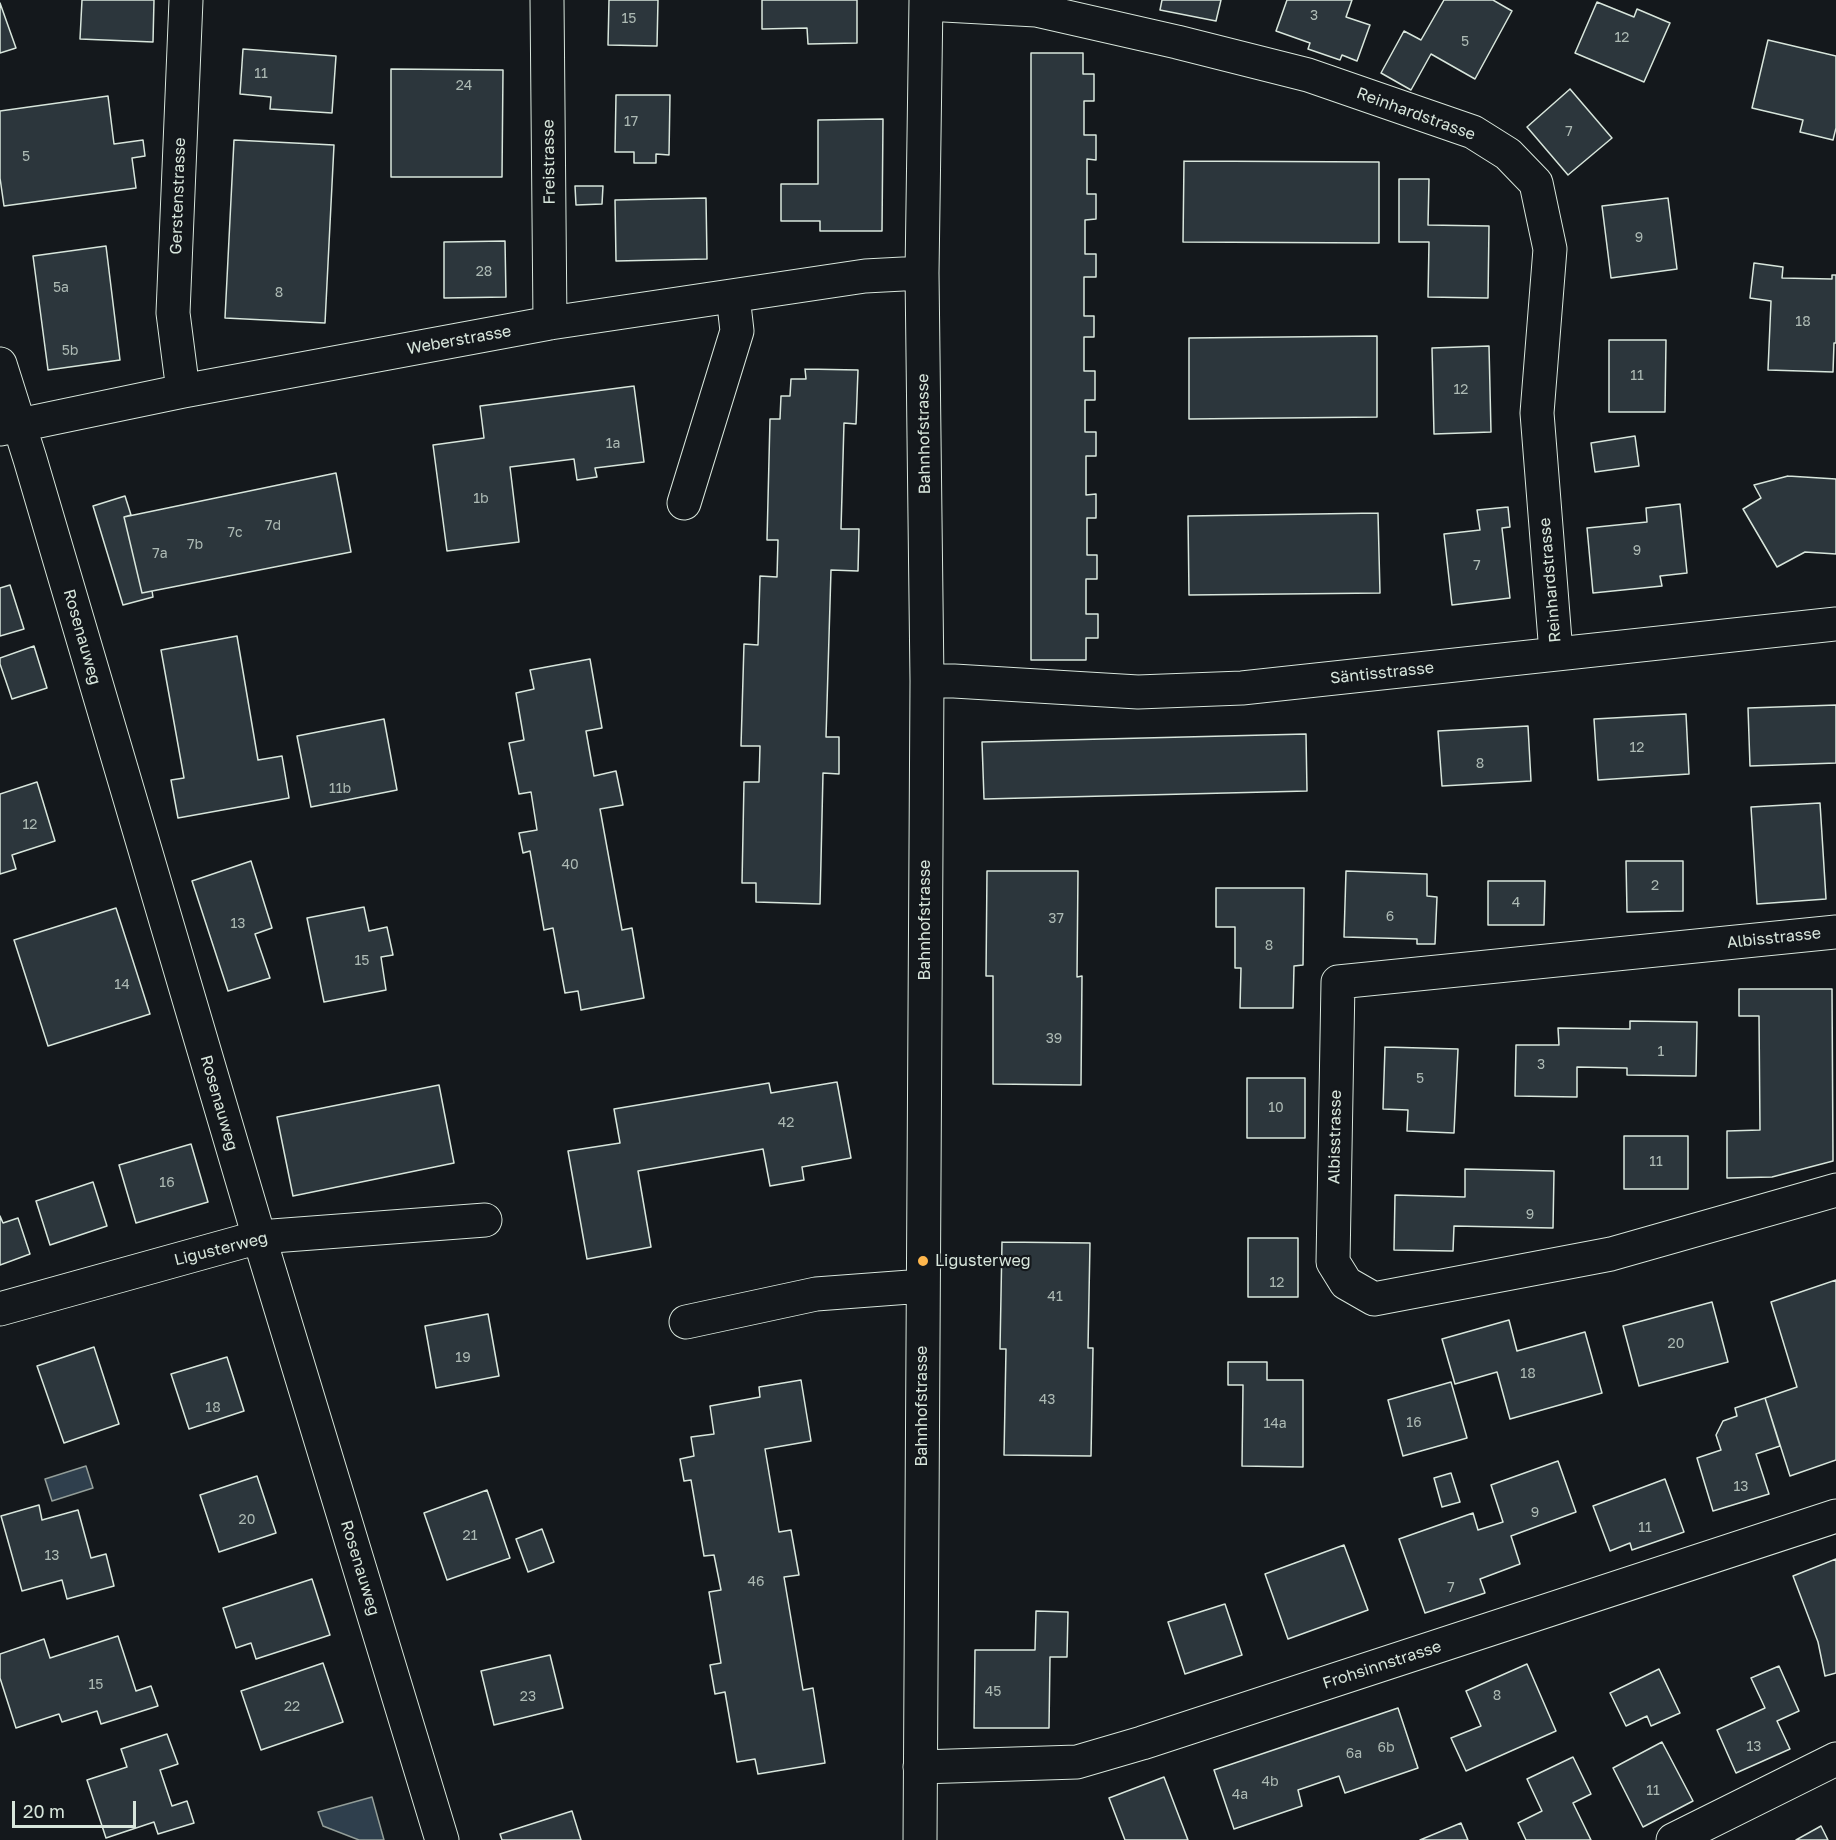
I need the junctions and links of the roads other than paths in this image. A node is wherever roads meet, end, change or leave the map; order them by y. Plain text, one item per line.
1 (186, 0) edge
2 (547, 0) edge
3 (926, 2) edge
4 (922, 273) junction
5 (734, 296) junction
6 (550, 323) junction
7 (0, 364) edge
8 (183, 391) junction
9 (10, 428) edge
10 (684, 503) dead end
11 (1836, 624) edge
12 (1556, 653) junction
13 (927, 681) junction
14 (1836, 932) edge
15 (1836, 1190) edge
16 (485, 1220) dead end
17 (259, 1237) junction
18 (923, 1286) junction
19 (0, 1310) edge
20 (686, 1322) dead end
21 (1836, 1516) edge
22 (1830, 1762) edge
23 (920, 1767) junction
24 (442, 1840) edge
25 (920, 1840) edge
26 (1673, 1840) edge

1 - 8 street, Gerstenstrasse
2 - 6 street, Freistrasse
3 - 4 street, Bahnhofstrasse
3 - 12 street, Reinhardstrasse
4 - 5 street, Weberstrasse
4 - 13 street, Bahnhofstrasse
5 - 6 street, Weberstrasse
5 - 10 street
6 - 8 street, Weberstrasse
7 - 9 street, Rosenauweg
8 - 9 street, Weberstrasse
9 - 17 street, Rosenauweg
11 - 12 street, Säntisstrasse
12 - 13 street, Säntisstrasse
13 - 18 street, Bahnhofstrasse
14 - 15 street, Albisstrasse
16 - 17 street, Ligusterweg
17 - 19 street, Ligusterweg
17 - 24 street, Rosenauweg
18 - 20 street
18 - 23 street, Bahnhofstrasse
21 - 23 street, Frohsinnstrasse
22 - 26 street
23 - 25 street, Bahnhofstrasse

